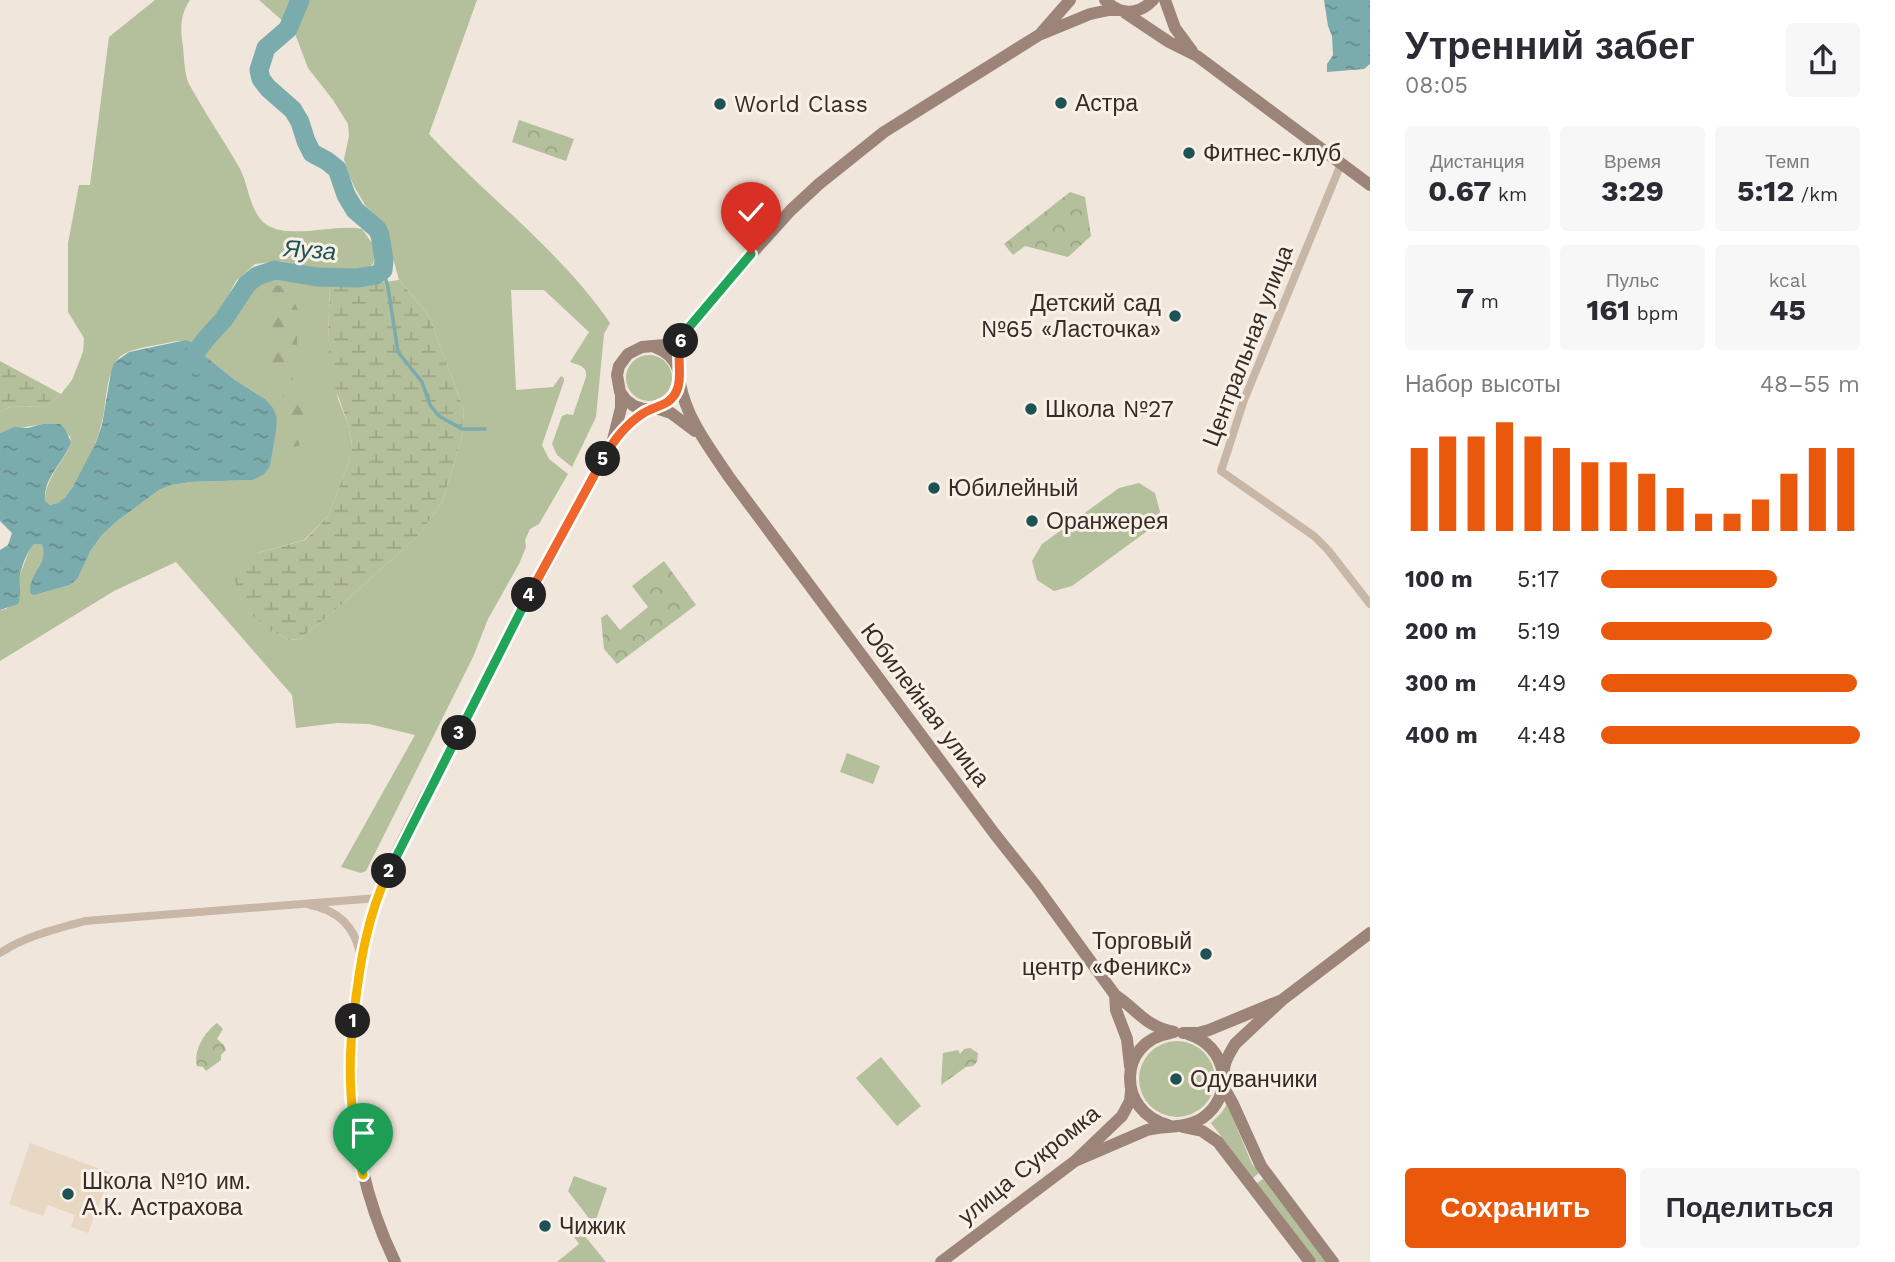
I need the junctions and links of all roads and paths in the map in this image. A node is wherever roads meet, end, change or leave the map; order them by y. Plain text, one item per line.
1 (1070, 0) edge
2 (1105, 0) edge
3 (1153, 0) edge
4 (1165, 0) edge
5 (1121, 11) junction
6 (1039, 34) junction
7 (1197, 56) junction
8 (1341, 164) junction
9 (1370, 186) edge
10 (685, 332) junction
11 (655, 347) junction
12 (679, 376) junction
13 (621, 392) junction
14 (653, 409) junction
15 (703, 438) junction
16 (611, 445) junction
17 (1370, 604) edge
18 (378, 898) junction
19 (300, 904) junction
20 (1370, 933) edge
21 (0, 953) edge
22 (361, 960) junction
23 (1115, 995) junction
24 (1282, 1000) junction
25 (1178, 1032) junction
26 (1130, 1073) junction
27 (1223, 1081) junction
28 (1131, 1091) junction
29 (1175, 1126) junction
30 (1075, 1161) junction
31 (395, 1262) edge
32 (941, 1262) edge
33 (1310, 1262) edge
34 (1333, 1262) edge

1 - 6 street
2 - 5 street
3 - 5 street
4 - 7 street
5 - 6 street
5 - 7 street
6 - 10 street
7 - 8 street
8 - 9 street
8 - 17 street, Центральная улица
10 - 11 street
10 - 12 street
11 - 12 street
11 - 13 street
12 - 14 street
12 - 15 street, Юбилейная улица
13 - 14 street
13 - 16 street
14 - 15 street, Юбилейная улица
14 - 16 street
15 - 23 street, Юбилейная улица
16 - 18 street
18 - 19 street
18 - 22 street
19 - 21 street
19 - 22 street
20 - 24 street
22 - 31 street
23 - 25 street, Юбилейная улица
23 - 26 street, Юбилейная улица
24 - 25 street
24 - 27 street
25 - 26 street
25 - 27 street
26 - 28 street
27 - 29 street
27 - 34 street
28 - 29 street
28 - 30 street, улица Сукромка
29 - 30 street
29 - 33 street
30 - 32 street, улица Сукромка

